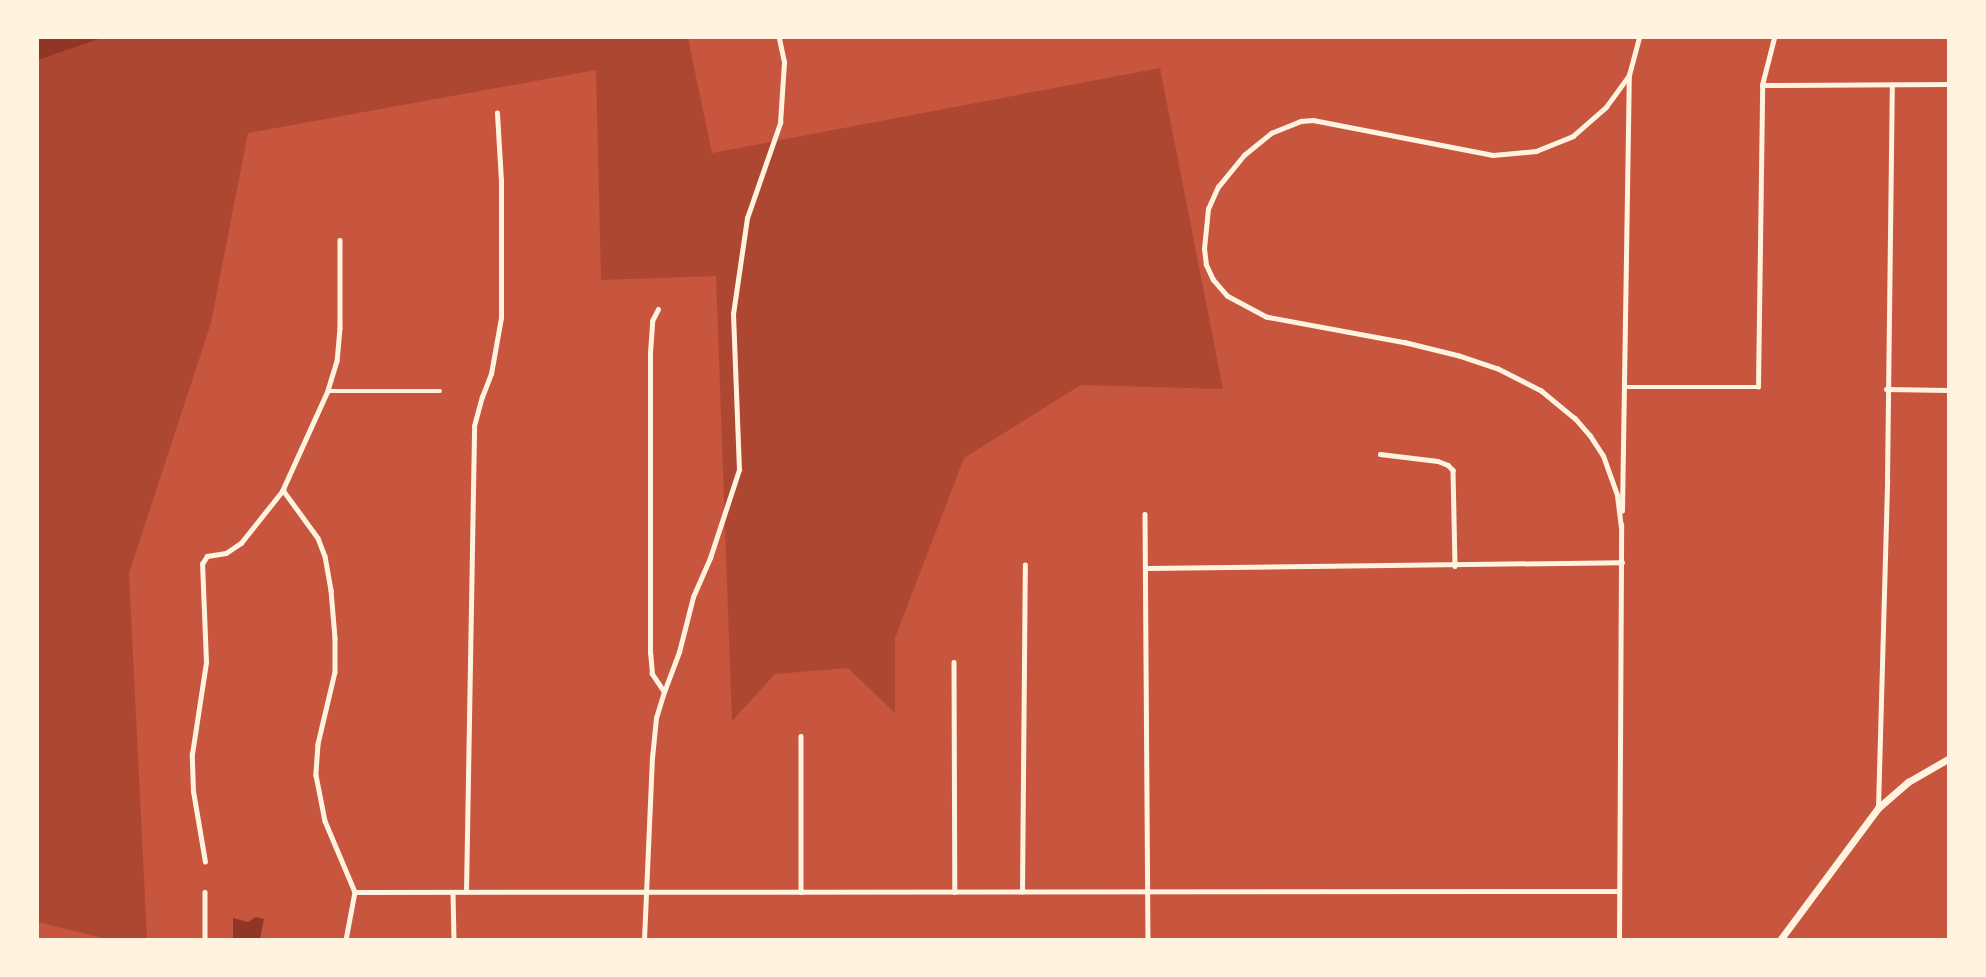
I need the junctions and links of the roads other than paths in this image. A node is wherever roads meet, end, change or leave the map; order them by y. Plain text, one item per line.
1 (779, 38) edge
2 (1639, 38) edge
3 (1774, 38) edge
4 (1629, 75) junction
5 (1948, 84) edge
6 (1762, 85) junction
7 (1892, 85) junction
8 (497, 113) dead end
9 (340, 240) dead end
10 (658, 309) dead end
11 (1625, 387) junction
12 (1886, 389) junction
13 (1948, 390) edge
14 (328, 391) junction
15 (440, 391) dead end
16 (1380, 454) dead end
17 (283, 490) junction
18 (1145, 514) dead end
19 (1621, 528) junction
20 (1622, 562) junction
21 (1025, 565) dead end
22 (1455, 566) junction
23 (1147, 568) junction
24 (954, 662) dead end
25 (664, 692) junction
26 (801, 736) dead end
27 (1948, 759) edge
28 (1878, 808) junction
29 (205, 862) dead end
30 (205, 891) dead end
31 (1619, 891) junction
32 (355, 892) junction
33 (453, 892) junction
34 (466, 892) junction
35 (644, 892) junction
36 (801, 892) junction
37 (955, 892) junction
38 (1022, 892) junction
39 (1148, 892) junction
40 (205, 939) edge
41 (346, 939) edge
42 (454, 939) edge
43 (644, 939) edge
44 (1148, 939) edge
45 (1619, 939) edge
46 (1780, 939) edge

1 - 25 street
2 - 4 street
3 - 6 street
4 - 11 street
4 - 19 street
5 - 7 street
6 - 7 street
6 - 11 street
7 - 12 street
8 - 34 street
9 - 14 street
10 - 25 street
11 - 19 street
12 - 13 street
12 - 28 street
14 - 15 street
14 - 17 street
16 - 22 street
17 - 29 street
17 - 32 street
18 - 23 street
19 - 20 street
20 - 22 street
20 - 31 street
21 - 38 street
22 - 23 street
23 - 39 street
24 - 37 street
25 - 35 street
26 - 36 street
27 - 28 main road
28 - 46 main road
30 - 40 street
31 - 39 street
31 - 45 street
32 - 33 street
32 - 41 street
33 - 34 street
33 - 42 street
34 - 35 street
35 - 36 street
35 - 43 street
36 - 37 street
37 - 38 street
38 - 39 street
39 - 44 street

